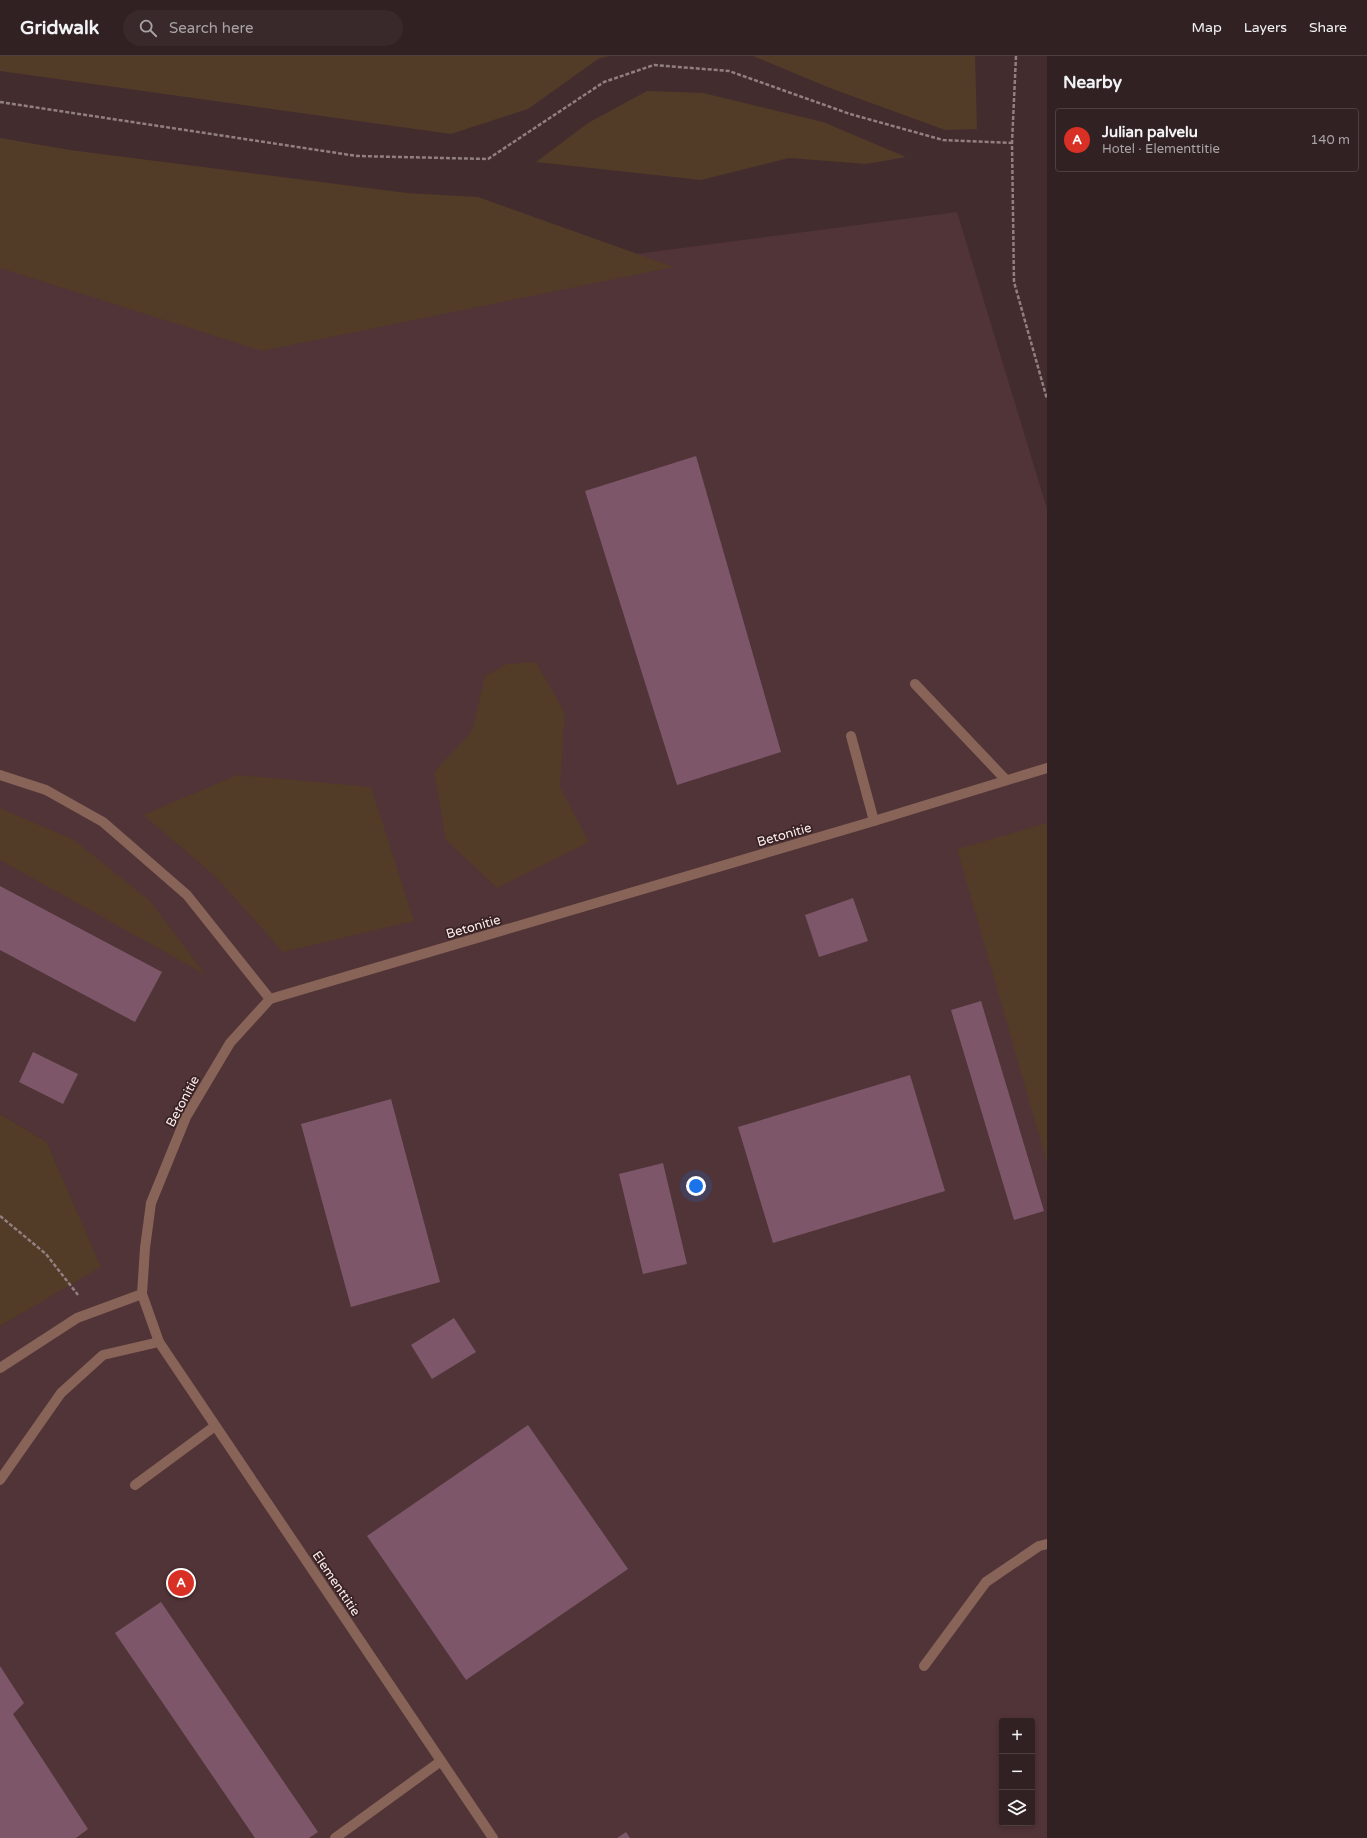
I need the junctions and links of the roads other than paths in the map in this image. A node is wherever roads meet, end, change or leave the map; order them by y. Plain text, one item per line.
1 (915, 684) dead end
2 (851, 736) dead end
3 (1047, 768) edge
4 (0, 776) edge
5 (1006, 780) junction
6 (874, 821) junction
7 (270, 1000) junction
8 (142, 1294) junction
9 (159, 1342) junction
10 (0, 1368) edge
11 (215, 1426) junction
12 (0, 1480) edge
13 (135, 1485) dead end
14 (1047, 1544) edge
15 (924, 1666) dead end
16 (442, 1761) junction
17 (335, 1838) edge
18 (493, 1838) edge

1 - 5 street
2 - 6 street
3 - 5 street, Betonitie
4 - 7 street
5 - 6 street, Betonitie
6 - 7 street, Betonitie
7 - 8 street, Betonitie
8 - 9 street, Betonitie
8 - 10 street
9 - 11 street, Elementtitie
9 - 12 street
11 - 13 street
11 - 16 street, Elementtitie
14 - 15 street
16 - 17 street
16 - 18 street, Elementtitie

